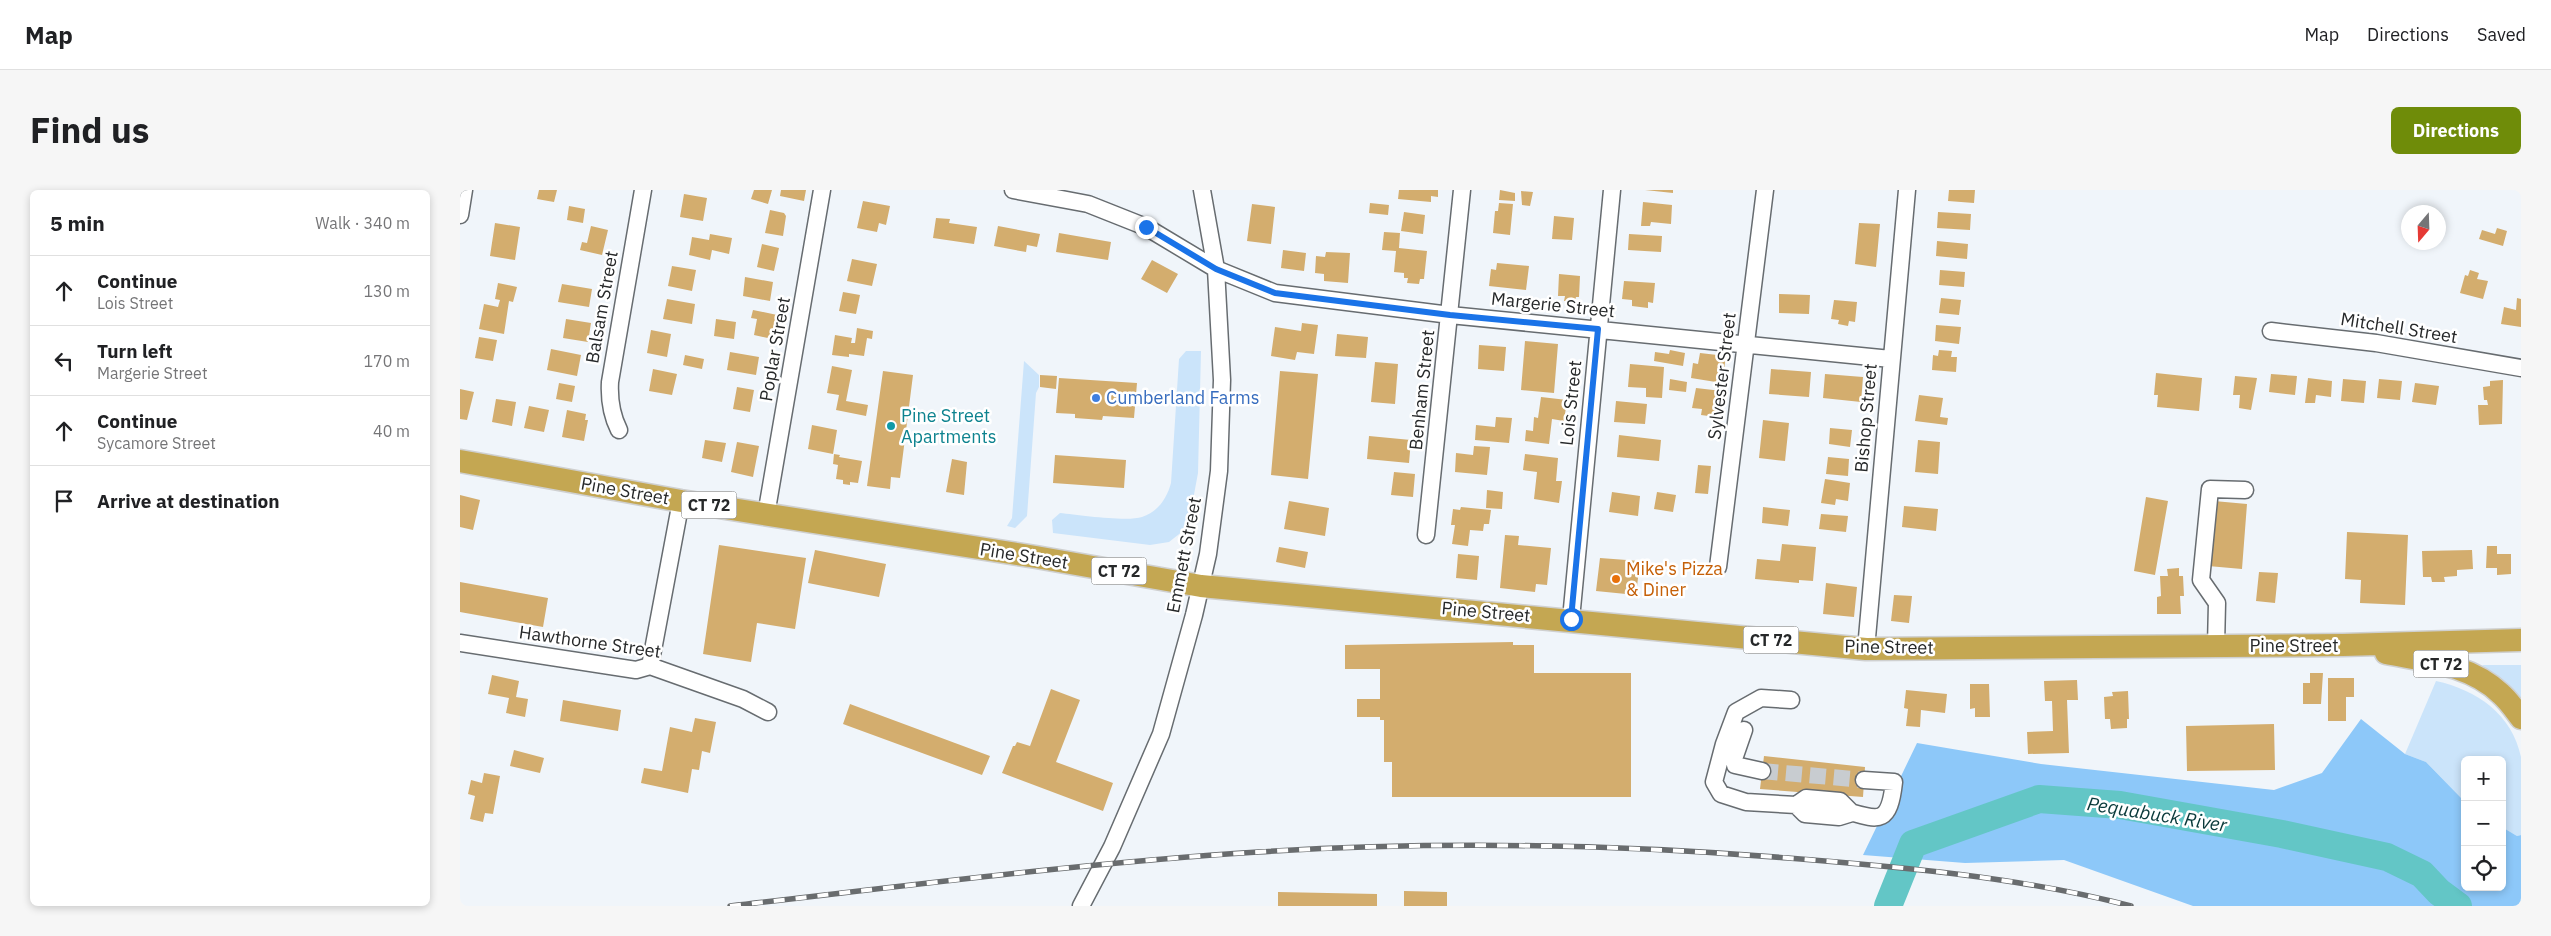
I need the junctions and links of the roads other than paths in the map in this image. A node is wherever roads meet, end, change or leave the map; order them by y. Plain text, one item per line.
1 (464, 190) edge
2 (643, 190) edge
3 (822, 190) edge
4 (1012, 190) edge
5 (1202, 190) edge
6 (1462, 190) edge
7 (1612, 190) edge
8 (1765, 190) edge
9 (1907, 190) edge
10 (460, 215) edge
11 (1216, 269) junction
12 (1450, 315) junction
13 (1598, 329) junction
14 (2270, 331) dead end
15 (1745, 345) junction
16 (1891, 359) junction
17 (2521, 368) edge
18 (619, 430) dead end
19 (460, 461) edge
20 (2245, 490) dead end
21 (681, 501) junction
22 (766, 515) junction
23 (1426, 535) dead end
24 (1718, 567) dead end
25 (1201, 586) junction
26 (1571, 619) junction
27 (2521, 640) edge
28 (2343, 645) junction
29 (2216, 646) junction
30 (461, 648) edge
31 (1866, 649) junction
32 (650, 666) junction
33 (1791, 700) dead end
34 (768, 712) dead end
35 (2521, 718) edge
36 (1744, 730) dead end
37 (1762, 771) tunnel mouth
38 (1864, 780) tunnel mouth
39 (1081, 906) edge

1 - 10 street
2 - 18 street, Balsam Street
3 - 22 street, Poplar Street
4 - 11 street, Margerie Street
5 - 11 street, Emmett Street
6 - 12 street, Benham Street
7 - 13 street, Lois Street
8 - 15 street, Sylvester Street
9 - 16 street, Bishop Street
11 - 12 street, Margerie Street
11 - 25 street, Emmett Street
12 - 13 street, Margerie Street
12 - 23 street, Benham Street
13 - 15 street, Margerie Street
13 - 26 street, Lois Street
14 - 17 street, Mitchell Street
15 - 16 street, Margerie Street
15 - 24 street, Sylvester Street
16 - 31 street, Bishop Street
19 - 21 highway, Pine Street / CT 72
20 - 29 street
21 - 22 highway, Pine Street / CT 72
21 - 32 street
22 - 25 highway, Pine Street / CT 72
25 - 26 highway, Pine Street / CT 72
25 - 39 street, Emmett Street
26 - 31 highway, Pine Street / CT 72
27 - 28 highway, Pine Street / CT 72
28 - 29 highway, Pine Street / CT 72
28 - 35 highway, CT 72
29 - 31 highway, Pine Street / CT 72
30 - 32 street, Hawthorne Street
32 - 34 street, Hawthorne Street
33 - 38 street
36 - 37 street

